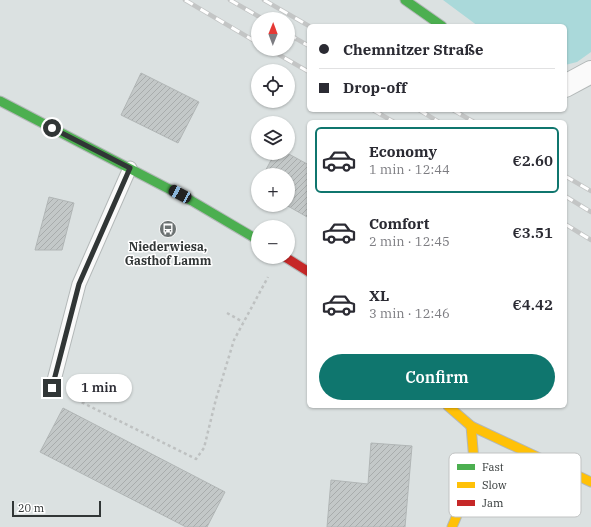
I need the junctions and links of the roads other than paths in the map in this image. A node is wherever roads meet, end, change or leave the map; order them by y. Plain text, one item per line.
1 (405, 0) edge
2 (439, 24) edge
3 (591, 72) edge
4 (567, 85) edge
5 (0, 101) edge
6 (130, 168) junction
7 (251, 236) edge
8 (295, 263) edge
9 (307, 271) edge
10 (52, 388) road end
11 (450, 408) edge
12 (471, 426) junction
13 (473, 453) edge
14 (529, 453) edge
15 (581, 477) edge
16 (591, 482) edge
17 (456, 517) edge
18 (452, 527) edge

1 - 2 main road
3 - 4 street
5 - 6 main road
6 - 7 main road
6 - 10 lane
8 - 9 main road
11 - 12 main road
12 - 13 main road
12 - 14 main road
15 - 16 main road
17 - 18 main road

